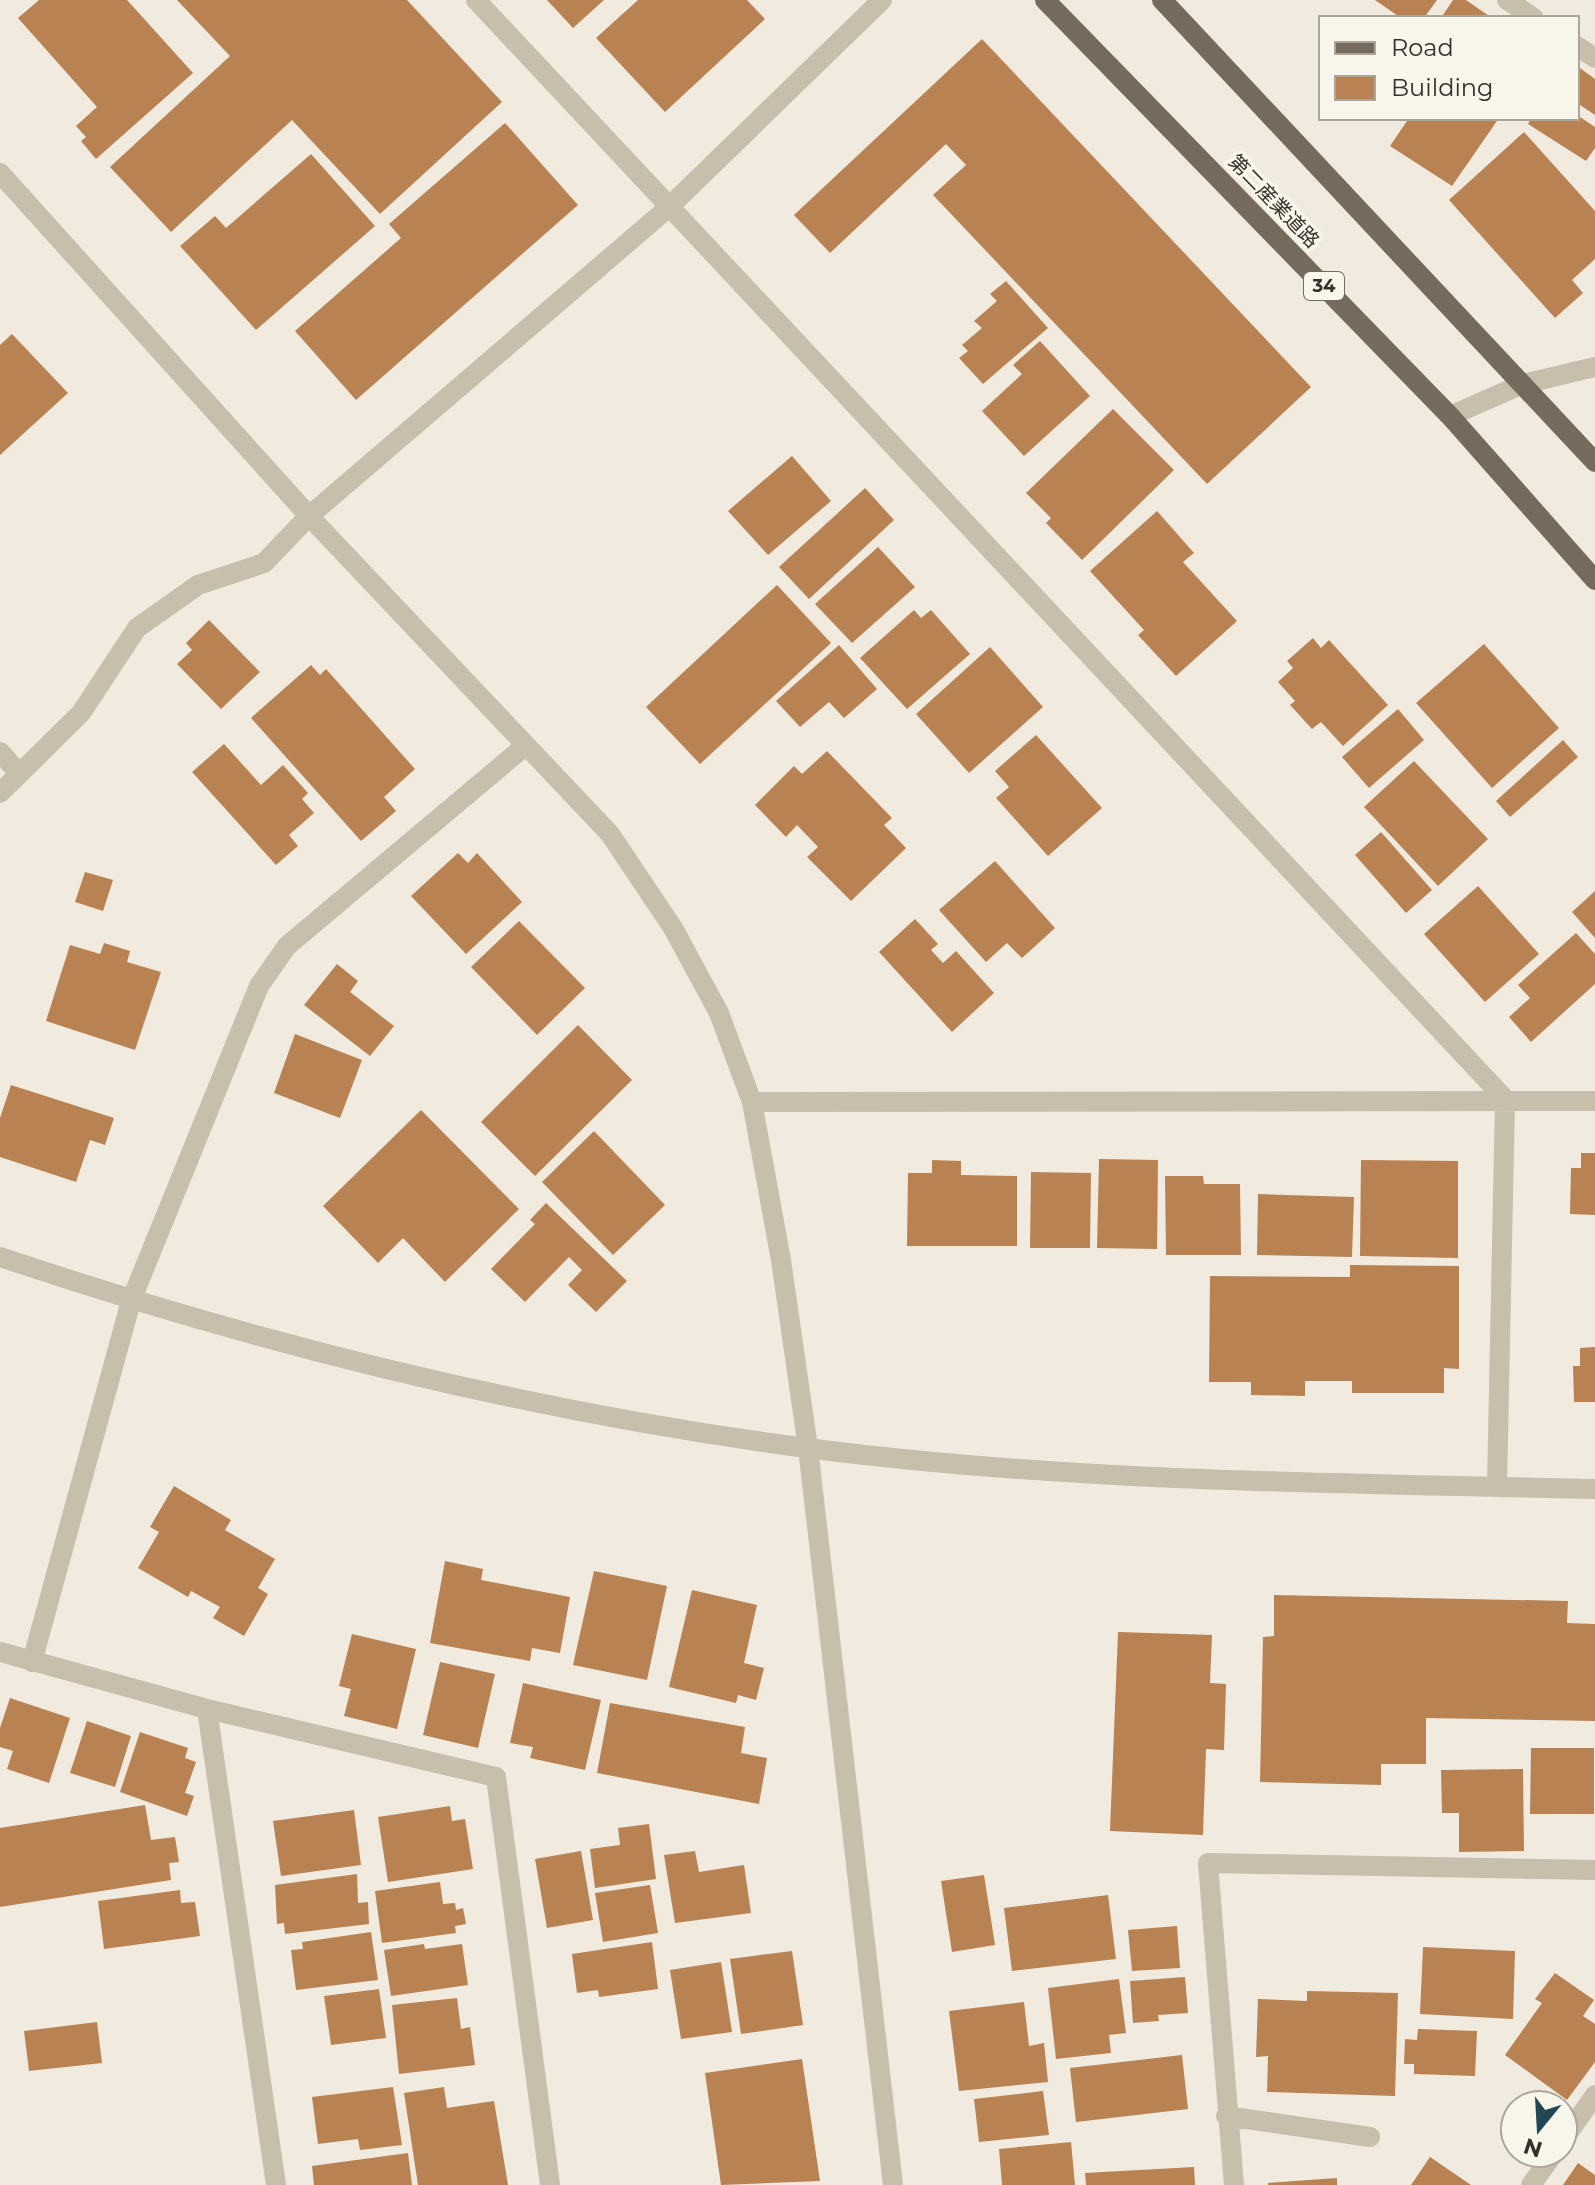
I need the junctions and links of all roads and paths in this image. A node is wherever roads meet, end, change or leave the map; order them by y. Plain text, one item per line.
1 (476, 0) edge
2 (882, 0) edge
3 (1045, 0) edge
4 (1162, 0) edge
5 (1507, 0) edge
6 (1531, 16) edge
7 (0, 173) edge
8 (668, 208) junction
9 (1595, 367) edge
10 (1523, 384) junction
11 (1450, 416) junction
12 (1595, 462) edge
13 (309, 516) junction
14 (1595, 580) edge
15 (525, 746) junction
16 (0, 752) edge
17 (19, 773) junction
18 (0, 793) edge
19 (1505, 1099) junction
20 (1595, 1101) edge
21 (752, 1102) junction
22 (0, 1257) edge
23 (131, 1301) junction
24 (808, 1448) junction
25 (1497, 1487) junction
26 (1595, 1489) edge
27 (0, 1652) edge
28 (32, 1662) junction
29 (207, 1709) junction
30 (1595, 1870) edge
31 (1595, 2095) edge
32 (1226, 2116) junction
33 (1579, 2118) edge
34 (1370, 2137) dead end
35 (276, 2185) edge
36 (550, 2185) edge
37 (893, 2185) edge
38 (1234, 2185) edge

1 - 8 street
2 - 8 street
3 - 11 main road, 第二産業道路 / 34
4 - 10 main road
5 - 6 street
7 - 13 street
8 - 13 street
8 - 19 street
9 - 10 street
10 - 11 street
10 - 12 main road
11 - 14 main road, 第二産業道路 / 34
13 - 15 street
13 - 17 street
15 - 21 street
15 - 23 street
16 - 17 street
17 - 18 street
19 - 20 street
19 - 21 street
19 - 25 street
21 - 24 street
22 - 23 street
23 - 24 street
23 - 28 street
24 - 25 street
24 - 37 street
25 - 26 street
27 - 28 street
28 - 29 street
29 - 35 street
29 - 36 street
30 - 32 street
31 - 33 street
32 - 34 street
32 - 38 street

